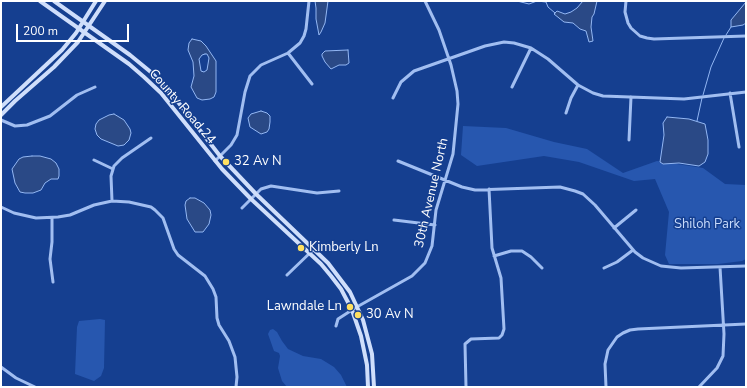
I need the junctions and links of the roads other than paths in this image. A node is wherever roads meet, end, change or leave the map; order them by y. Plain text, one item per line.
1 (40, 1) edge
2 (54, 1) edge
3 (96, 1) edge
4 (105, 1) edge
5 (309, 1) edge
6 (426, 1) edge
7 (626, 1) edge
8 (83, 22) junction
9 (89, 26) junction
10 (79, 28) junction
11 (85, 32) junction
12 (746, 36) edge
13 (531, 48) junction
14 (288, 53) junction
15 (449, 58) junction
16 (312, 84) dead end
17 (578, 85) junction
18 (95, 87) dead end
19 (512, 87) dead end
20 (746, 92) edge
21 (730, 93) junction
22 (631, 97) junction
23 (393, 98) dead end
24 (1, 106) edge
25 (566, 113) dead end
26 (1, 115) edge
27 (1, 120) edge
28 (151, 138) dead end
29 (629, 140) dead end
30 (739, 147) dead end
31 (220, 156) junction
32 (94, 160) dead end
33 (215, 161) junction
34 (398, 161) dead end
35 (113, 169) junction
36 (445, 180) junction
37 (490, 190) junction
38 (339, 191) dead end
39 (256, 194) junction
40 (251, 199) junction
41 (112, 201) junction
42 (1, 207) edge
43 (242, 208) dead end
44 (636, 210) dead end
45 (52, 218) junction
46 (394, 220) dead end
47 (434, 225) junction
48 (614, 228) junction
49 (314, 249) junction
50 (633, 250) junction
51 (310, 253) junction
52 (494, 256) junction
53 (746, 266) edge
54 (720, 267) junction
55 (542, 268) dead end
56 (604, 268) dead end
57 (286, 275) dead end
58 (53, 282) dead end
59 (355, 308) junction
60 (746, 324) edge
61 (336, 326) dead end
62 (723, 326) junction
63 (1, 367) edge
64 (35, 387) edge
65 (237, 387) edge
66 (368, 387) edge
67 (374, 387) edge
68 (466, 387) edge
69 (606, 387) edge
70 (699, 387) edge

1 - 10 street, County Road 24
2 - 8 street, County Road 24
3 - 8 street
4 - 9 street
5 - 14 street
6 - 15 street, 30th Avenue North
7 - 12 street
8 - 9 street, County Road 24
8 - 10 street
9 - 11 street
9 - 31 street, County Road 24
10 - 11 street, County Road 24
10 - 24 street
11 - 26 street
11 - 33 street, County Road 24
13 - 15 street
13 - 17 street
13 - 19 street
14 - 16 street
14 - 31 street
15 - 23 street
15 - 36 street, 30th Avenue North
17 - 22 street
17 - 25 street
18 - 27 street
20 - 21 street
21 - 22 street
21 - 30 street
22 - 29 street
28 - 35 street
31 - 33 street
31 - 39 street, County Road 24
32 - 35 street
33 - 40 street, County Road 24
34 - 36 street
35 - 41 street
36 - 37 street
36 - 47 street, 30th Avenue North
37 - 48 street
37 - 52 street
38 - 39 street
39 - 40 street
39 - 49 street, County Road 24
40 - 43 street
40 - 51 street, County Road 24
41 - 45 street
41 - 65 street
42 - 45 street
44 - 48 street
45 - 58 street
46 - 47 street
47 - 59 street, 30th Avenue North
48 - 50 street
49 - 51 street
49 - 59 street, County Road 24
50 - 54 street
50 - 56 street
51 - 57 street
51 - 59 street, County Road 24
52 - 55 street
52 - 68 street
53 - 54 street
54 - 62 street
59 - 61 street, 30th Avenue North
59 - 66 street, County Road 24
59 - 67 street, County Road 24
60 - 62 street
62 - 69 street
62 - 70 street
63 - 64 street

